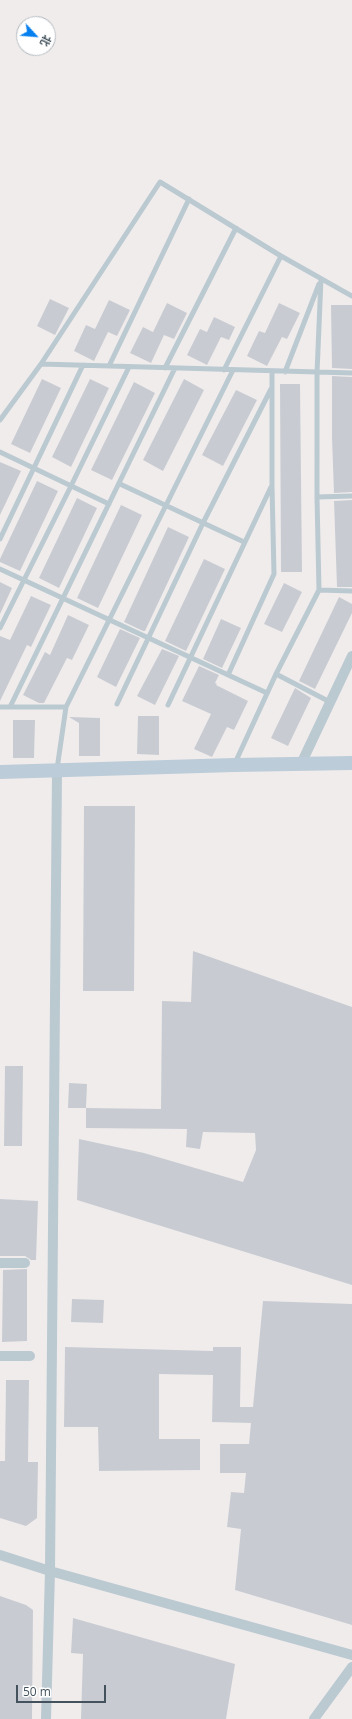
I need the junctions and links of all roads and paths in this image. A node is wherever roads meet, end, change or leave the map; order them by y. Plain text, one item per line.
1 (189, 199) junction
2 (236, 228) junction
3 (281, 256) junction
4 (321, 279) junction
5 (352, 296) edge
6 (41, 364) junction
7 (83, 365) junction
8 (110, 366) junction
9 (129, 367) junction
10 (165, 368) junction
11 (175, 368) junction
12 (224, 370) junction
13 (234, 370) junction
14 (272, 372) junction
15 (284, 372) junction
16 (317, 373) junction
17 (352, 374) edge
18 (271, 389) junction
19 (0, 420) edge
20 (0, 452) edge
21 (34, 468) junction
22 (120, 484) junction
23 (71, 486) junction
24 (272, 486) junction
25 (352, 496) edge
26 (316, 497) junction
27 (109, 504) junction
28 (166, 506) junction
29 (203, 523) junction
30 (0, 539) edge
31 (244, 542) junction
32 (0, 569) edge
33 (23, 580) junction
34 (319, 590) junction
35 (352, 591) edge
36 (62, 598) junction
37 (110, 619) junction
38 (0, 628) edge
39 (149, 637) junction
40 (352, 656) edge
41 (190, 657) junction
42 (276, 674) junction
43 (228, 675) junction
44 (267, 693) junction
45 (330, 702) junction
46 (117, 704) dead end
47 (168, 705) dead end
48 (0, 707) edge
49 (10, 707) junction
50 (66, 707) junction
51 (352, 763) edge
52 (301, 764) junction
53 (234, 765) junction
54 (57, 771) junction
55 (0, 772) edge
56 (0, 1263) edge
57 (25, 1263) dead end
58 (0, 1356) edge
59 (30, 1356) dead end
60 (0, 1555) edge
61 (50, 1571) junction
62 (352, 1655) edge
63 (352, 1667) edge
64 (46, 1719) edge
65 (314, 1719) edge

1 - 2 lane
1 - 6 lane
1 - 8 lane
2 - 3 lane
2 - 10 lane
3 - 4 lane
3 - 12 lane
4 - 5 lane
4 - 15 lane
4 - 16 lane
6 - 7 lane
6 - 19 lane
7 - 8 lane
7 - 21 lane
8 - 9 lane
9 - 10 lane
9 - 23 lane
10 - 11 lane
11 - 12 lane
11 - 22 lane
12 - 13 lane
13 - 14 lane
13 - 28 lane
14 - 15 lane
14 - 18 lane
15 - 16 lane
16 - 17 lane
16 - 26 lane
18 - 24 lane
18 - 29 lane
20 - 21 lane
21 - 23 lane
21 - 30 lane
22 - 27 lane
22 - 28 lane
23 - 27 lane
23 - 33 lane
24 - 31 lane
24 - 43 lane
25 - 26 lane
26 - 34 lane
27 - 36 lane
28 - 29 lane
28 - 37 lane
29 - 31 lane
29 - 39 lane
31 - 41 lane
32 - 33 lane
33 - 36 lane
33 - 38 lane
34 - 35 lane
34 - 42 lane
36 - 37 lane
36 - 49 lane
37 - 39 lane
37 - 50 lane
39 - 41 lane
39 - 46 lane
40 - 45 street
41 - 43 lane
41 - 47 lane
42 - 44 lane
42 - 45 lane
43 - 44 lane
44 - 53 lane
45 - 52 street
48 - 49 lane
49 - 50 lane
50 - 54 lane
51 - 52 main road
52 - 53 main road
53 - 54 main road
54 - 55 main road
54 - 61 street
56 - 57 street
58 - 59 street
60 - 61 street
61 - 62 street
61 - 64 street
63 - 65 street

